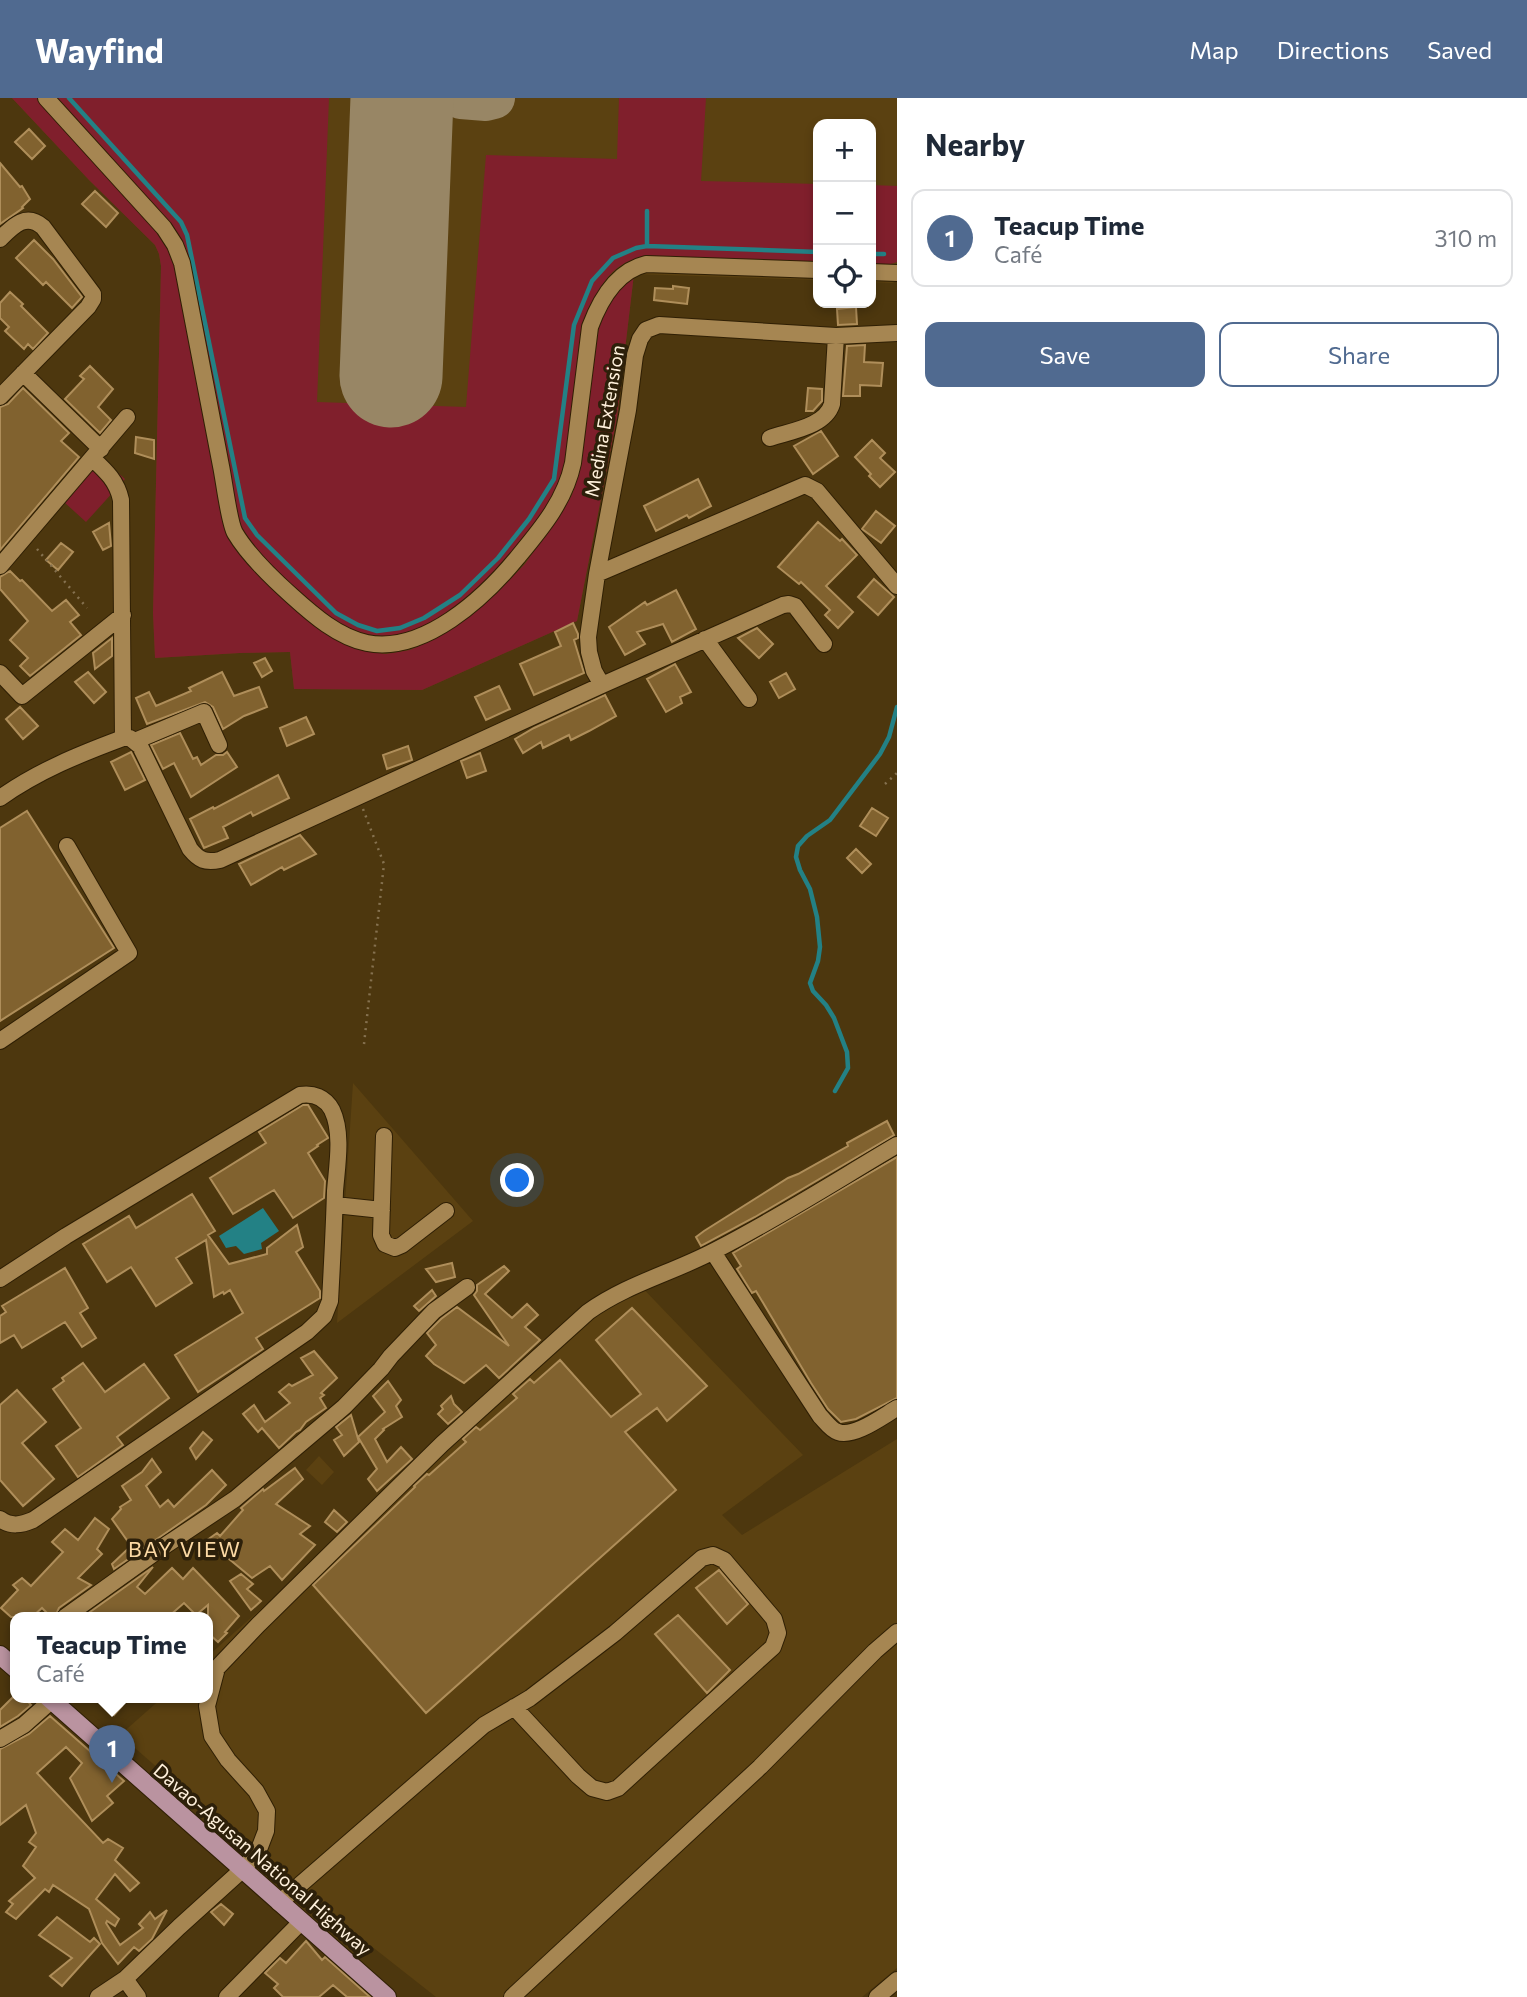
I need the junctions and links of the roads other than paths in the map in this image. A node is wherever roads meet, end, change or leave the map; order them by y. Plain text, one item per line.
1 (46, 98) edge
2 (0, 239) edge
3 (813, 270) edge
4 (876, 272) edge
5 (897, 273) edge
6 (897, 333) edge
7 (836, 336) junction
8 (23, 373) junction
9 (0, 397) edge
10 (127, 418) dead end
11 (770, 438) dead end
12 (97, 454) junction
13 (0, 566) edge
14 (597, 574) junction
15 (897, 586) edge
16 (123, 615) junction
17 (705, 639) junction
18 (824, 644) dead end
19 (0, 673) edge
20 (601, 685) junction
21 (749, 699) dead end
22 (129, 739) junction
23 (219, 745) dead end
24 (1, 796) edge
25 (66, 846) dead end
26 (0, 1041) edge
27 (384, 1136) dead end
28 (897, 1146) edge
29 (335, 1205) junction
30 (382, 1210) junction
31 (446, 1211) dead end
32 (713, 1252) junction
33 (0, 1279) edge
34 (467, 1287) dead end
35 (897, 1408) edge
36 (7, 1522) edge
37 (72, 1612) edge
38 (897, 1632) edge
39 (213, 1685) edge
40 (46, 1703) edge
41 (55, 1703) edge
42 (208, 1703) edge
43 (514, 1707) junction
44 (0, 1739) edge
45 (243, 1870) junction
46 (279, 1903) junction
47 (301, 1922) junction
48 (125, 1979) junction
49 (897, 1980) edge
50 (98, 1997) edge
51 (138, 1997) edge
52 (227, 1997) edge
53 (385, 1997) edge
54 (512, 1997) edge
55 (877, 1997) edge

1 - 3 street
2 - 8 street
4 - 5 street
6 - 7 street, Medina Extension
7 - 11 street
7 - 14 street, Medina Extension
8 - 9 street
8 - 12 street
10 - 12 street
12 - 13 street
12 - 16 street
14 - 15 street
14 - 20 street, Medina Extension
16 - 19 street
16 - 22 street
17 - 18 street
17 - 20 street
17 - 21 street
20 - 22 street
22 - 23 street
22 - 24 street
25 - 26 street
27 - 30 street
28 - 32 street
29 - 30 street
29 - 33 street
29 - 36 street
30 - 31 street
32 - 35 street
32 - 39 street
34 - 37 street
38 - 54 street
40 - 44 street
41 - 45 main road, Davao-Agusan National Highway
42 - 45 street
43 - 43 street
43 - 46 street
45 - 46 main road, Davao-Agusan National Highway
45 - 48 street
46 - 47 main road, Davao-Agusan National Highway
47 - 52 street
47 - 53 main road, Davao-Agusan National Highway
48 - 50 street
48 - 51 street
49 - 55 street

